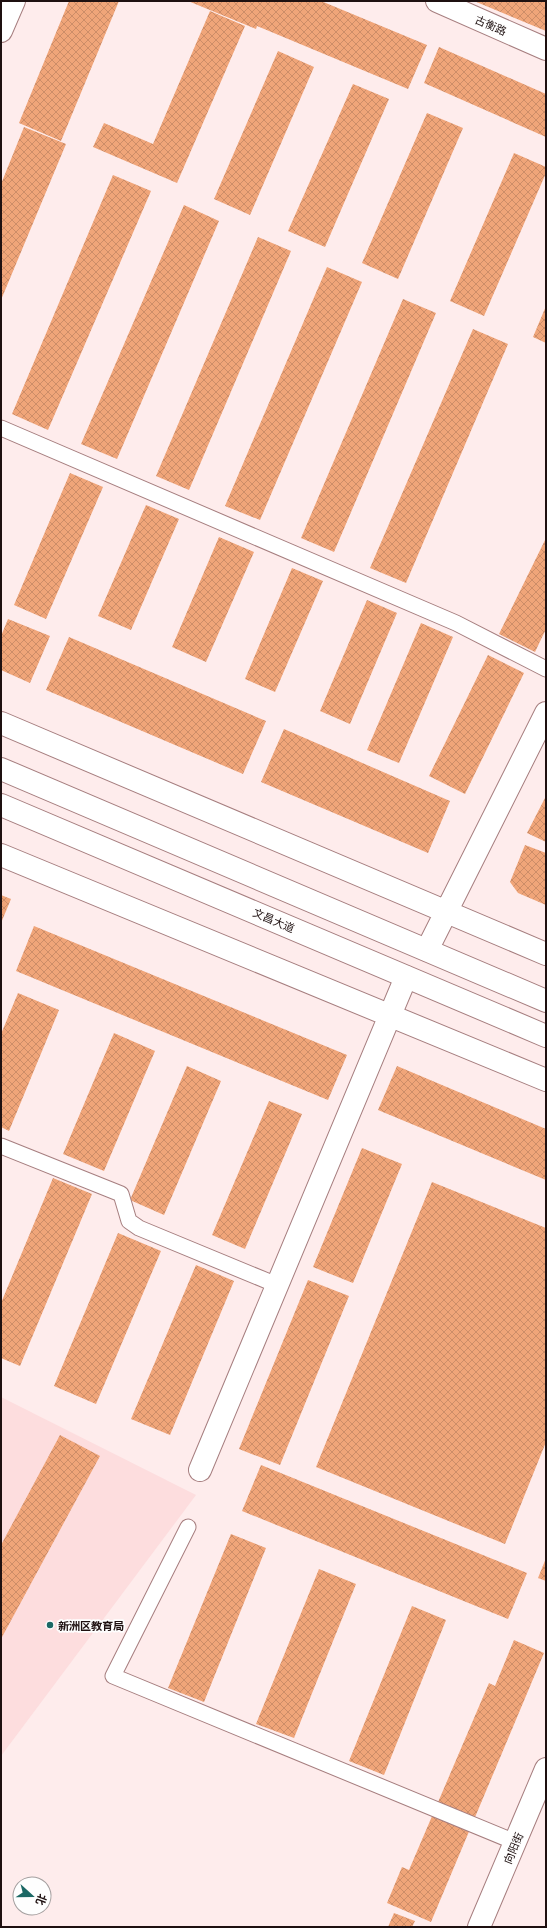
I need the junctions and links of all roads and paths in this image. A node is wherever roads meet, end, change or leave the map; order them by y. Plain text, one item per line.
1 (14, 1) edge
2 (437, 1) edge
3 (1, 31) edge
4 (546, 48) edge
5 (1, 428) edge
6 (546, 669) edge
7 (546, 713) edge
8 (1, 723) edge
9 (1, 769) edge
10 (1, 805) edge
11 (1, 855) edge
12 (447, 912) junction
13 (428, 950) junction
14 (546, 954) edge
15 (406, 977) junction
16 (546, 1001) edge
17 (389, 1016) junction
18 (546, 1036) edge
19 (546, 1080) edge
20 (1, 1146) edge
21 (277, 1285) junction
22 (200, 1470) dead end
23 (188, 1527) dead end
24 (546, 1769) edge
25 (515, 1842) junction
26 (479, 1927) edge

1 - 3 street
2 - 4 street, 古衡路
5 - 6 lane
7 - 12 street
8 - 12 street
9 - 13 street
10 - 15 street, 文昌大道
11 - 17 street
12 - 13 street
12 - 14 street
13 - 16 street
15 - 17 street
15 - 18 street, 文昌大道
17 - 19 street
17 - 21 street
20 - 21 lane
21 - 22 street
23 - 25 lane
24 - 25 street, 向阳街
25 - 26 street, 向阳街

